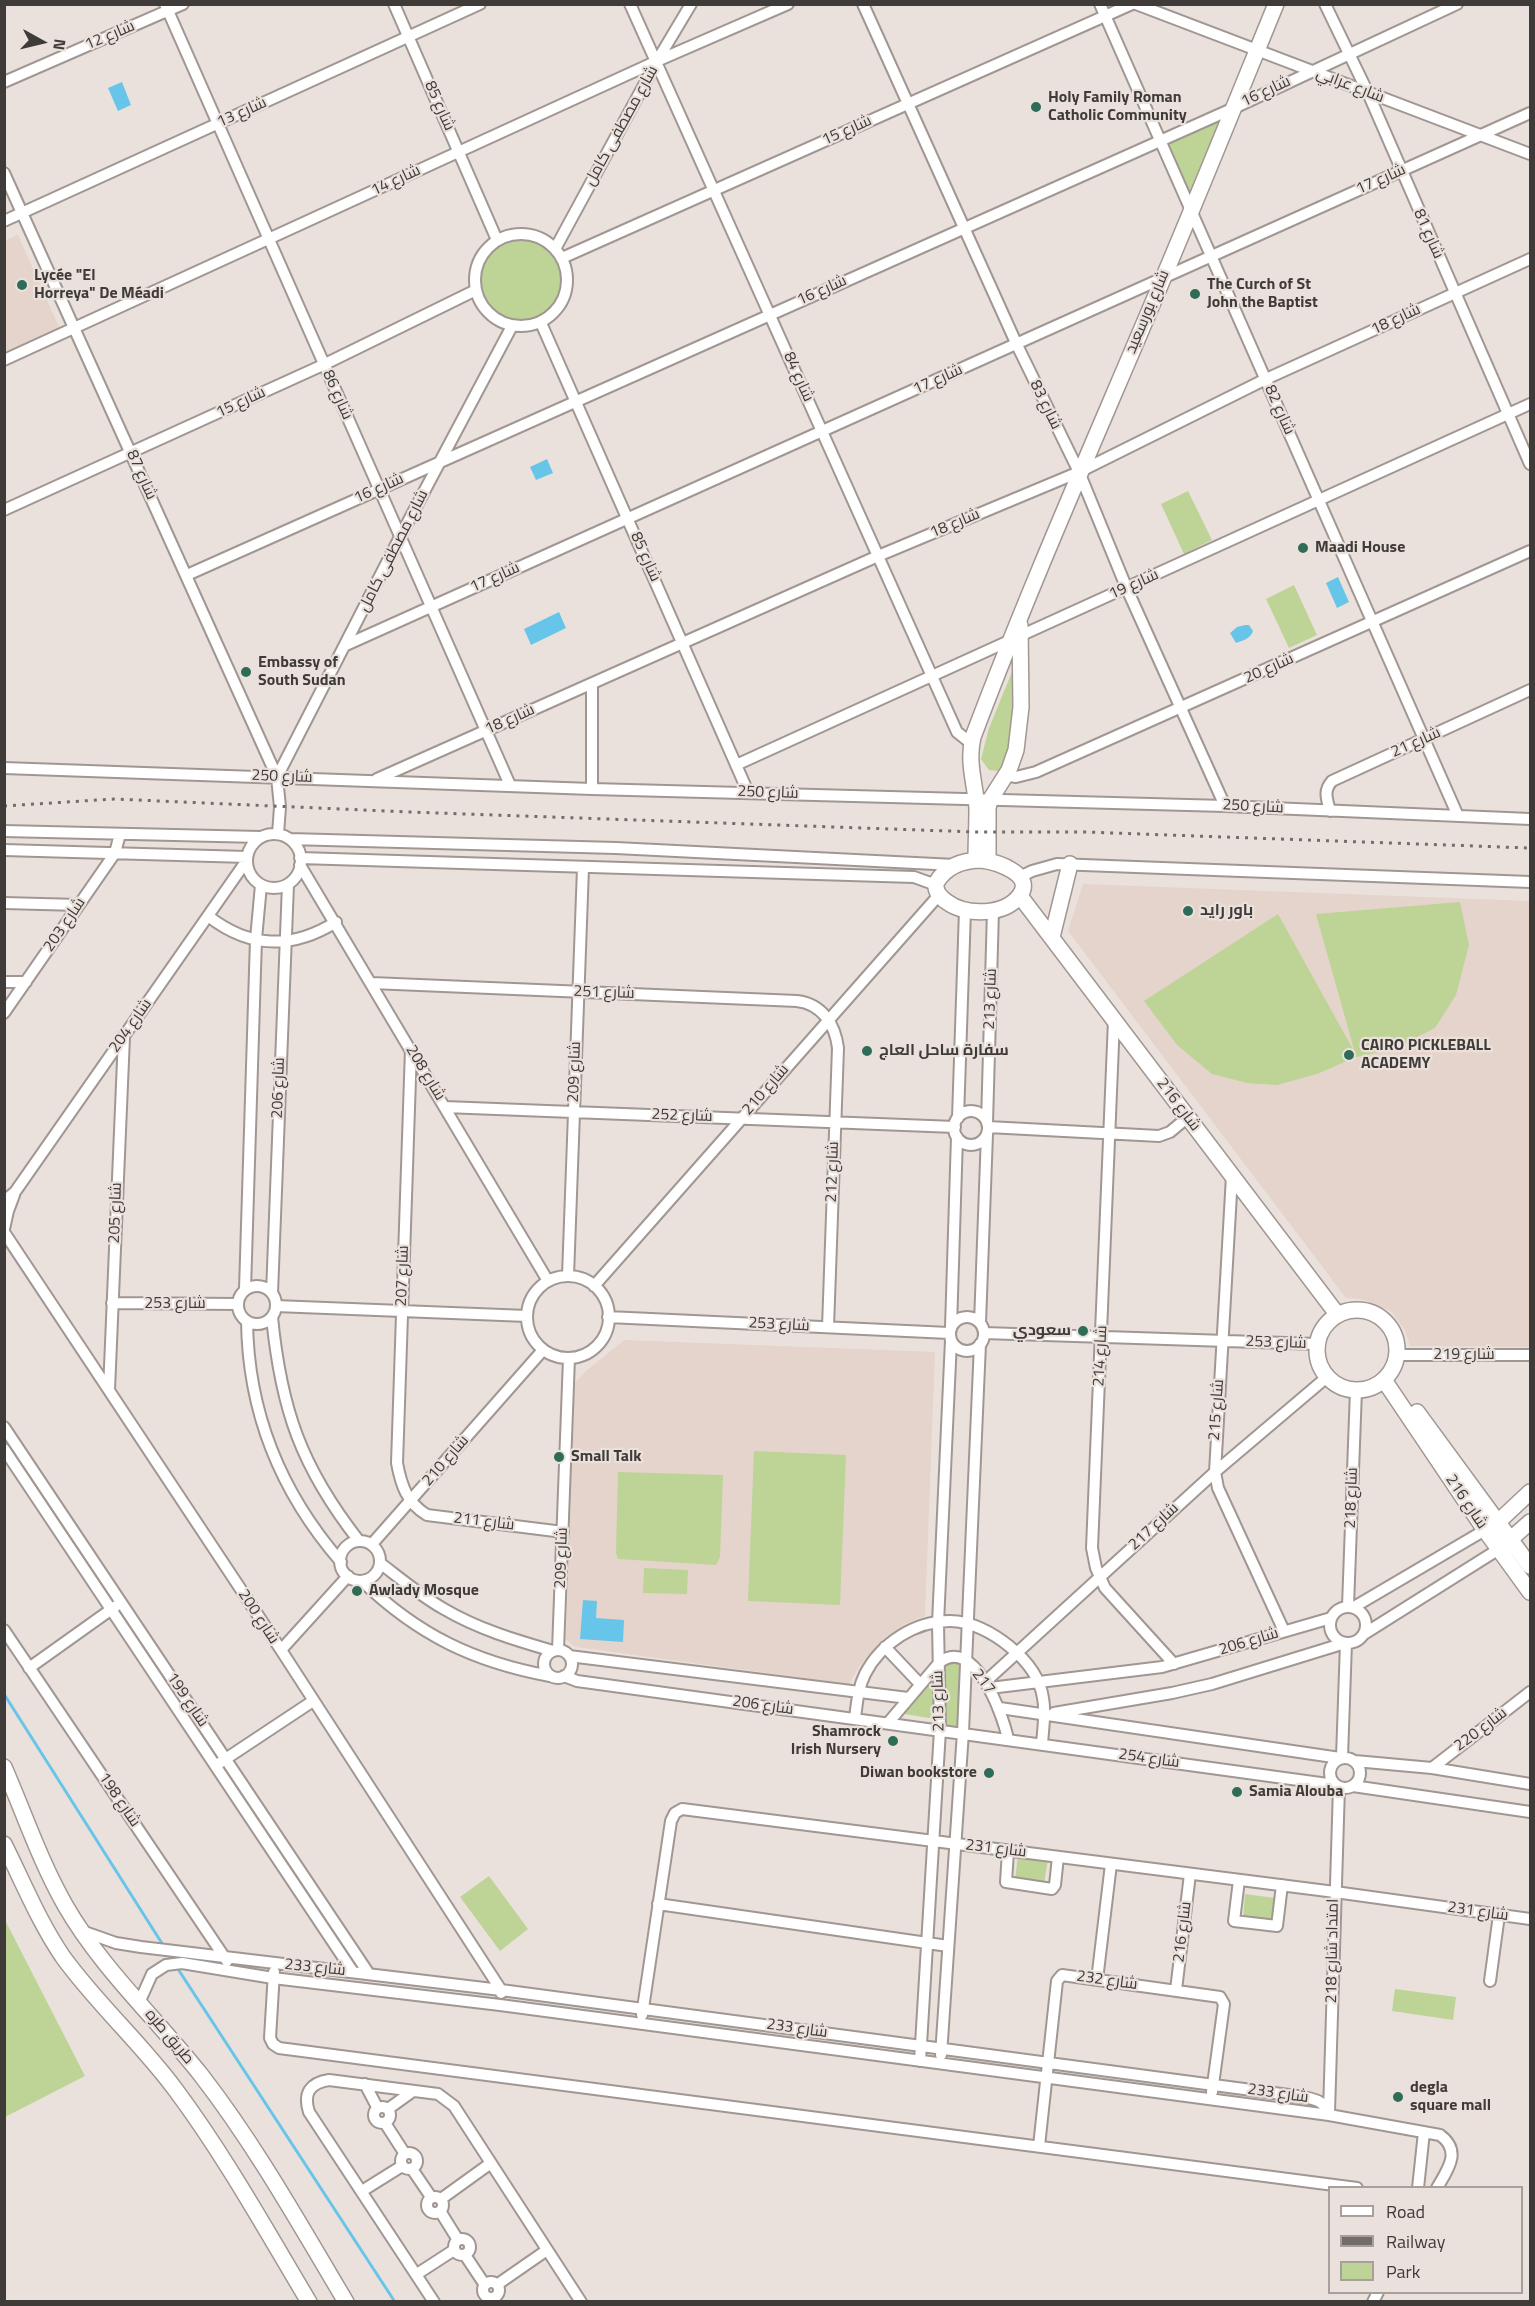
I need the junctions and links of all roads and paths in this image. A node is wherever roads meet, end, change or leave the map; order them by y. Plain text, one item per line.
1 (183, 4) edge
2 (394, 4) edge
3 (480, 4) edge
4 (630, 4) edge
5 (691, 4) edge
6 (788, 4) edge
7 (863, 4) edge
8 (1100, 4) edge
9 (1134, 4) edge
10 (1276, 4) edge
11 (1325, 4) edge
12 (1457, 4) edge
13 (167, 8) edge
14 (1105, 15) junction
15 (409, 37) junction
16 (1257, 50) junction
17 (1348, 53) junction
18 (657, 61) junction
19 (1311, 71) junction
20 (4, 82) edge
21 (1368, 93) junction
22 (908, 104) junction
23 (1234, 108) junction
24 (1530, 113) edge
25 (218, 124) junction
26 (1480, 136) junction
27 (1160, 139) junction
28 (459, 152) junction
29 (1530, 154) edge
30 (1400, 171) junction
31 (4, 173) edge
32 (715, 190) junction
33 (1191, 210) junction
34 (22, 213) junction
35 (4, 221) edge
36 (964, 227) junction
37 (268, 239) junction
38 (497, 240) junction
39 (558, 253) junction
40 (1212, 257) junction
41 (1530, 259) edge
42 (1163, 279) junction
43 (476, 290) junction
44 (1454, 292) junction
45 (770, 314) junction
46 (541, 322) junction
47 (512, 326) junction
48 (75, 328) junction
49 (1017, 345) junction
50 (4, 360) edge
51 (323, 365) junction
52 (1266, 379) junction
53 (576, 401) junction
54 (1530, 404) edge
55 (1508, 413) junction
56 (823, 431) junction
57 (131, 454) junction
58 (441, 461) junction
59 (1530, 464) edge
60 (1079, 472) junction
61 (378, 489) junction
62 (1319, 501) junction
63 (4, 510) edge
64 (628, 519) junction
65 (400, 537) junction
66 (1530, 551) edge
67 (878, 556) junction
68 (187, 575) junction
69 (1127, 589) junction
70 (431, 607) junction
71 (1373, 622) junction
72 (1014, 640) junction
73 (682, 644) junction
74 (346, 645) junction
75 (932, 676) junction
76 (592, 684) junction
77 (1530, 690) edge
78 (1181, 709) junction
79 (486, 731) junction
80 (1424, 739) junction
81 (972, 744) junction
82 (736, 765) junction
83 (4, 768) edge
84 (1005, 775) junction
85 (277, 777) junction
86 (375, 780) junction
87 (510, 785) junction
88 (591, 789) junction
89 (748, 792) junction
90 (983, 799) junction
91 (1225, 806) junction
92 (1330, 811) junction
93 (1458, 816) junction
94 (1530, 819) edge
95 (4, 831) edge
96 (120, 834) junction
97 (278, 834) junction
98 (260, 837) junction
99 (290, 839) junction
100 (4, 850) edge
101 (115, 853) junction
102 (247, 859) junction
103 (300, 861) junction
104 (982, 861) junction
105 (1070, 864) junction
106 (955, 865) junction
107 (583, 868) junction
108 (1020, 878) junction
109 (1530, 882) edge
110 (288, 884) junction
111 (261, 885) junction
112 (938, 890) junction
113 (1020, 896) junction
114 (4, 903) edge
115 (79, 905) junction
116 (964, 910) junction
117 (993, 910) junction
118 (208, 916) junction
119 (336, 922) junction
120 (1052, 937) junction
121 (256, 939) junction
122 (284, 941) junction
123 (4, 982) edge
124 (26, 982) junction
125 (372, 983) junction
126 (578, 992) junction
127 (4, 1013) edge
128 (828, 1020) junction
129 (1114, 1020) junction
130 (124, 1036) junction
131 (411, 1049) junction
132 (445, 1107) junction
133 (574, 1112) junction
134 (1188, 1117) junction
135 (741, 1119) junction
136 (835, 1122) junction
137 (957, 1127) junction
138 (987, 1128) junction
139 (1108, 1134) junction
140 (1232, 1176) junction
141 (15, 1192) junction
142 (4, 1201) edge
143 (4, 1230) edge
144 (568, 1276) junction
145 (548, 1281) junction
146 (594, 1286) junction
147 (245, 1289) junction
148 (272, 1293) junction
149 (112, 1303) junction
150 (237, 1304) junction
151 (274, 1311) junction
152 (402, 1311) junction
153 (1337, 1314) junction
154 (527, 1316) junction
155 (608, 1317) junction
156 (246, 1321) junction
157 (828, 1327) junction
158 (950, 1333) junction
159 (981, 1333) junction
160 (1102, 1337) junction
161 (1222, 1341) junction
162 (1317, 1344) junction
163 (543, 1350) junction
164 (1397, 1355) junction
165 (1530, 1356) edge
166 (569, 1358) junction
167 (1327, 1377) junction
168 (1387, 1377) junction
169 (109, 1390) junction
170 (1356, 1390) junction
171 (4, 1427) edge
172 (4, 1449) edge
173 (1215, 1472) junction
174 (1530, 1492) edge
175 (410, 1501) junction
176 (1530, 1522) edge
177 (1491, 1526) junction
178 (563, 1532) junction
179 (359, 1541) junction
180 (372, 1544) junction
181 (1505, 1544) junction
182 (340, 1562) junction
183 (380, 1563) junction
184 (1530, 1566) edge
185 (348, 1576) junction
186 (1100, 1577) junction
187 (362, 1581) junction
188 (1530, 1592) edge
189 (121, 1603) junction
190 (1351, 1606) junction
191 (111, 1610) junction
192 (1331, 1618) junction
193 (938, 1623) junction
194 (968, 1624) junction
195 (4, 1630) edge
196 (1284, 1631) junction
197 (1364, 1634) junction
198 (1346, 1643) junction
199 (885, 1647) junction
200 (281, 1650) junction
201 (560, 1652) junction
202 (1017, 1653) junction
203 (967, 1662) junction
204 (939, 1663) junction
205 (1174, 1664) junction
206 (30, 1668) junction
207 (550, 1676) junction
208 (564, 1676) junction
209 (1039, 1682) junction
210 (920, 1684) junction
211 (988, 1685) junction
212 (859, 1692) junction
213 (1530, 1692) edge
214 (908, 1698) junction
215 (313, 1701) junction
216 (1000, 1708) junction
217 (1044, 1715) junction
218 (855, 1719) junction
219 (888, 1723) junction
220 (940, 1730) junction
221 (963, 1732) junction
222 (1008, 1739) junction
223 (1042, 1744) junction
224 (1341, 1758) junction
225 (226, 1759) junction
226 (1355, 1761) junction
227 (216, 1766) junction
228 (4, 1767) edge
229 (1432, 1768) junction
230 (1530, 1784) edge
231 (1337, 1786) junction
232 (1353, 1786) junction
233 (1530, 1812) edge
234 (934, 1841) junction
235 (4, 1844) edge
236 (955, 1844) junction
237 (1008, 1851) junction
238 (1058, 1857) junction
239 (1111, 1864) junction
240 (1190, 1874) junction
241 (1239, 1880) junction
242 (1282, 1885) junction
243 (1335, 1892) junction
244 (658, 1904) junction
245 (1499, 1915) junction
246 (1530, 1919) edge
247 (81, 1931) junction
248 (927, 1943) junction
249 (948, 1946) junction
250 (225, 1958) junction
251 (274, 1963) junction
252 (228, 1971) junction
253 (353, 1972) junction
254 (369, 1974) junction
255 (273, 1978) junction
256 (1097, 1980) junction
257 (1490, 1981) dead end
258 (501, 1990) junction
259 (1176, 1990) junction
260 (139, 2002) junction
261 (500, 2005) junction
262 (643, 2008) junction
263 (640, 2024) junction
264 (921, 2046) junction
265 (941, 2048) junction
266 (920, 2061) junction
267 (1048, 2063) junction
268 (940, 2064) junction
269 (1046, 2078) junction
270 (365, 2084) junction
271 (1213, 2085) junction
272 (413, 2091) junction
273 (1211, 2100) junction
274 (383, 2108) junction
275 (1329, 2115) junction
276 (1424, 2132) junction
277 (1039, 2146) junction
278 (491, 2163) junction
279 (407, 2168) junction
280 (1349, 2186) edge
281 (1418, 2186) edge
282 (1438, 2186) edge
283 (362, 2192) junction
284 (436, 2198) junction
285 (456, 2245) junction
286 (548, 2250) junction
287 (417, 2274) junction
288 (498, 2284) junction
289 (485, 2285) junction
290 (496, 2300) edge
291 (309, 2301) edge
292 (346, 2301) edge
293 (434, 2301) edge
294 (581, 2301) edge

1 - 13 street, شارع 12
2 - 15 street, شارع 85
3 - 15 street, شارع 13
4 - 18 street, شارع 84
5 - 18 street, شارع مصطفى كامل
6 - 18 street, شارع 14
7 - 22 street, شارع 83
8 - 14 street, شارع 82
9 - 14 street, شارع 15
9 - 16 street, شارع عرابي
10 - 16 main road, شارع بورسعيد
11 - 17 street, شارع 81
12 - 17 street, شارع 16
13 - 20 street, شارع 12
13 - 25 street, شارع 86
14 - 22 street, شارع 15
14 - 27 street, شارع 82
15 - 25 street, شارع 13
15 - 28 street, شارع 85
16 - 19 street, شارع عرابي
16 - 23 main road, شارع بورسعيد
17 - 19 street, شارع 16
17 - 21 street, شارع 81
18 - 28 street, شارع 14
18 - 32 street, شارع 84
18 - 39 street, شارع مصطفى كامل
19 - 21 street, شارع عرابي
19 - 23 street, شارع 16
21 - 26 street, شارع عرابي
21 - 30 street, شارع 81
22 - 32 street, شارع 15
22 - 36 street, شارع 83
23 - 27 street, شارع 16
23 - 33 main road, شارع بورسعيد
24 - 26 street, شارع 17
25 - 34 street, شارع 13
25 - 37 street, شارع 86
26 - 29 street, شارع عرابي
26 - 30 street, شارع 17
27 - 33 street, شارع 82
27 - 36 street, شارع 16
28 - 37 street, شارع 14
28 - 38 street, شارع 85
30 - 40 street, شارع 17
30 - 44 street, شارع 81
31 - 34 street, شارع 87
32 - 39 street, شارع 15
32 - 45 street, شارع 84
33 - 40 street, شارع 82
33 - 42 main road, شارع بورسعيد
34 - 35 street, شارع 13
34 - 48 street, شارع 87
36 - 45 street, شارع 16
36 - 49 street, شارع 83
37 - 48 street, شارع 14
37 - 51 street, شارع 86
38 - 39 street
38 - 43 street
39 - 46 street
40 - 42 street, شارع 17
40 - 52 street, شارع 82
41 - 44 street, شارع 18
42 - 49 street, شارع 17
42 - 60 main road, شارع بورسعيد
43 - 47 street
43 - 51 street, شارع 15
44 - 52 street, شارع 18
44 - 55 street, شارع 81
45 - 53 street, شارع 16
45 - 56 street, شارع 84
46 - 47 street
46 - 53 street, شارع 85
47 - 58 street, شارع مصطفى كامل
48 - 50 street, شارع 14
48 - 57 street, شارع 87
49 - 56 street, شارع 17
49 - 60 street, شارع 83
51 - 57 street, شارع 15
51 - 61 street, شارع 86
52 - 60 street, شارع 18
52 - 62 street, شارع 82
53 - 58 street, شارع 16
53 - 64 street, شارع 85
54 - 55 street, شارع 19
55 - 59 street, شارع 81
55 - 62 street, شارع 19
56 - 64 street, شارع 17
56 - 67 street, شارع 84
57 - 63 street, شارع 15
57 - 68 street, شارع 87
58 - 61 street, شارع 16
58 - 65 street, شارع مصطفى كامل
60 - 67 street, شارع 18
60 - 69 street, شارع 83
60 - 72 main road, شارع بورسعيد
61 - 65 street, شارع 86
61 - 68 street, شارع 16
62 - 69 street, شارع 19
62 - 71 street, شارع 82
64 - 70 street, شارع 17
64 - 73 street, شارع 85
65 - 70 street, شارع 86
65 - 74 street, شارع مصطفى كامل
66 - 71 street, شارع 20
67 - 73 street, شارع 18
67 - 75 street, شارع 84
68 - 85 street, شارع 87
69 - 72 street, شارع 19
69 - 78 street, شارع 83
70 - 74 street, شارع 17
70 - 79 street, شارع 86
71 - 78 street, شارع 20
71 - 80 street, شارع 82
72 - 75 street, شارع 19
72 - 81 main road, شارع بورسعيد
72 - 84 main road, شارع بورسعيد
73 - 76 street, شارع 18
73 - 82 street, شارع 85
74 - 85 street, شارع مصطفى كامل
75 - 81 street, شارع 84
75 - 82 street, شارع 19
76 - 79 street, شارع 18
76 - 88 street
77 - 80 street, شارع 21
78 - 84 street, شارع 20
78 - 91 street, شارع 83
79 - 86 street, شارع 18
79 - 87 street, شارع 86
80 - 92 street, شارع 21
80 - 93 street, شارع 82
81 - 90 main road, شارع بورسعيد
82 - 89 street, شارع 85
83 - 85 street, شارع 250
84 - 90 main road, شارع بورسعيد
85 - 86 street, شارع 250
85 - 97 street, شارع 87
86 - 87 street, شارع 250
87 - 88 street, شارع 250
88 - 89 street, شارع 250
89 - 90 street, شارع 250
90 - 91 street, شارع 250
90 - 104 main road, شارع بورسعيد
91 - 92 street, شارع 250
92 - 93 street, شارع 250
93 - 94 street, شارع 250
95 - 96 street
96 - 98 street
96 - 101 street, شارع 203
97 - 98 street
97 - 99 street
98 - 102 street
99 - 103 street
99 - 106 street
100 - 101 street
101 - 102 street
101 - 115 street, شارع 203
102 - 111 street
102 - 118 street, شارع 204
103 - 107 street
103 - 110 street
103 - 119 street, شارع 208
104 - 106 main road
104 - 108 main road
105 - 108 street
105 - 109 street
105 - 120 main road
106 - 112 main road
107 - 112 street
107 - 126 street, شارع 209
108 - 113 main road
110 - 111 street
110 - 122 street, شارع 206
111 - 121 street, شارع 206
112 - 116 main road
112 - 128 street, شارع 210
113 - 117 main road
113 - 120 main road, شارع 216
114 - 115 street
115 - 124 street, شارع 203
116 - 117 main road
116 - 137 street, شارع 213
117 - 138 street, شارع 213
118 - 121 street
118 - 130 street, شارع 204
119 - 122 street
119 - 125 street, شارع 208
120 - 129 main road, شارع 216
121 - 122 street
121 - 147 street, شارع 206
122 - 148 street, شارع 206
123 - 124 street
124 - 127 street, شارع 203
125 - 126 street, شارع 251
125 - 131 street, شارع 208
126 - 128 street, شارع 251
126 - 133 street, شارع 209
128 - 135 street, شارع 210
128 - 136 street, شارع 212
129 - 134 main road, شارع 216
129 - 139 street, شارع 214
130 - 141 street, شارع 204
130 - 149 street, شارع 205
131 - 132 street, شارع 208
131 - 152 street, شارع 207
132 - 133 street, شارع 252
132 - 145 street, شارع 208
133 - 135 street, شارع 252
133 - 144 street, شارع 209
134 - 139 street
134 - 140 main road, شارع 216
135 - 136 street, شارع 252
135 - 146 street, شارع 210
136 - 137 street, شارع 252
136 - 157 street, شارع 212
137 - 138 street
137 - 138 street
137 - 158 street, شارع 213
138 - 139 street
138 - 159 street, شارع 213
139 - 160 street, شارع 214
140 - 153 main road, شارع 216
140 - 161 street, شارع 215
141 - 142 street, شارع 204
141 - 143 street, شارع 204
143 - 169 street, شارع 200
144 - 145 street
144 - 146 street
145 - 154 street
146 - 155 street
147 - 148 street
147 - 150 street
148 - 151 street
149 - 150 street, شارع 253
149 - 169 street, شارع 205
150 - 156 street
151 - 152 street
151 - 156 street
151 - 179 street
152 - 154 street
152 - 175 street, شارع 207
153 - 162 main road
153 - 164 main road
154 - 163 street
155 - 157 street, شارع 253
155 - 166 street
156 - 182 street
157 - 158 street, شارع 253
158 - 159 street
158 - 159 street
158 - 193 street, شارع 213
159 - 160 street, شارع 253
159 - 194 street, شارع 213
160 - 161 street, شارع 253
160 - 186 street, شارع 214
161 - 162 street, شارع 253
161 - 173 street, شارع 215
162 - 167 main road
163 - 166 street
163 - 175 street, شارع 210
164 - 165 street, شارع 219
164 - 168 main road
166 - 178 street, شارع 209
167 - 170 main road
167 - 173 street, شارع 217
168 - 170 main road
168 - 177 main road, شارع 216
169 - 200 street, شارع 200
170 - 190 street, شارع 218
171 - 189 street, شارع 199
172 - 191 street, شارع 199
173 - 186 street, شارع 217
173 - 196 street, شارع 215
174 - 177 main road
175 - 178 street, شارع 211
175 - 180 street, شارع 210
176 - 181 main road
177 - 181 main road, شارع 216
177 - 190 street
178 - 201 street, شارع 209
179 - 180 street
179 - 182 street
180 - 183 street
181 - 184 main road, شارع 216
181 - 188 main road, شارع 216
181 - 197 street
182 - 185 street
183 - 187 street
183 - 201 street, شارع 206
185 - 187 street
185 - 200 street
186 - 202 street, شارع 217
186 - 205 street, شارع 214
187 - 207 street
189 - 191 street
189 - 225 street, شارع 199
190 - 192 street
190 - 197 street
191 - 206 street
191 - 227 street, شارع 199
192 - 196 street, شارع 206
192 - 198 street
193 - 194 street
193 - 199 street
193 - 204 street, شارع 213
194 - 202 street
194 - 203 street, شارع 213
195 - 206 street, شارع 198
196 - 205 street, شارع 206
197 - 198 street
198 - 217 street, شارع 206
198 - 224 street
199 - 210 street
199 - 212 street
200 - 215 street, شارع 200
201 - 207 street
201 - 208 street
201 - 212 street, شارع 206
202 - 209 street
202 - 211 street, شارع 217
203 - 204 street, 217
203 - 211 street, 217
203 - 221 street, شارع 213
204 - 210 street
204 - 220 street, شارع 213
205 - 209 street, شارع 206
206 - 250 street, شارع 198
207 - 208 street
208 - 218 street, شارع 206
209 - 211 street, شارع 206
209 - 217 street
210 - 214 street
211 - 216 street, 217
212 - 214 street, شارع 206
212 - 218 street
213 - 229 street, شارع 220
214 - 219 street
215 - 225 street
215 - 258 street, شارع 200
216 - 217 street, شارع 254
216 - 222 street, 217
217 - 223 street
217 - 224 street, شارع 254
218 - 219 street, شارع 206
219 - 220 street, شارع 206
220 - 221 street, شارع 206
220 - 234 street, شارع 213
221 - 222 street, شارع 254
221 - 236 street, شارع 213
222 - 223 street, شارع 254
223 - 231 street, شارع 254
224 - 226 street
224 - 231 street
225 - 227 street
225 - 254 street, شارع 199
226 - 229 street
226 - 232 street
227 - 253 street, شارع 199
228 - 247 main road, طريق طره
229 - 230 street
231 - 232 street
231 - 243 street, امتداد شارع 218
232 - 233 street
234 - 236 street, شارع 231
234 - 244 street, شارع 231
234 - 248 street, شارع 213
235 - 291 main road, طريق طره
236 - 237 street, شارع 231
236 - 249 street, شارع 213
237 - 238 street, شارع 231
237 - 238 street
238 - 239 street, شارع 231
239 - 240 street, شارع 231
239 - 256 street
240 - 241 street, شارع 231
240 - 259 street, شارع 216
241 - 242 street, شارع 231
241 - 242 street
242 - 243 street, شارع 231
243 - 245 street, شارع 231
243 - 275 street, امتداد شارع 218
244 - 248 street
244 - 262 street, شارع 231
245 - 246 street, شارع 231
245 - 257 street
247 - 250 street, شارع 233
247 - 260 main road, طريق طره
248 - 249 street
248 - 264 street, شارع 213
249 - 265 street, شارع 213
250 - 251 street, شارع 233
250 - 252 street, شارع 198
251 - 253 street, شارع 233
251 - 255 street
252 - 255 street, شارع 233
252 - 260 street, شارع 233
253 - 254 street, شارع 233
254 - 258 street, شارع 233
255 - 261 street, شارع 233
255 - 277 street
256 - 259 street, شارع 232
256 - 267 street, شارع 232
258 - 261 street
258 - 262 street, شارع 233
259 - 271 street, شارع 232
260 - 292 main road, طريق طره
261 - 263 street, شارع 233
262 - 263 street, شارع 231
262 - 264 street, شارع 233
263 - 266 street, شارع 233
264 - 265 street, شارع 233
264 - 266 street, شارع 213
265 - 267 street, شارع 233
265 - 268 street, شارع 213
266 - 268 street, شارع 233
267 - 269 street, شارع 232
267 - 271 street, شارع 233
268 - 269 street, شارع 233
269 - 273 street, شارع 233
269 - 277 street, شارع 232
270 - 272 street
270 - 274 street
270 - 283 street
271 - 273 street, شارع 232
271 - 275 street, شارع 233
272 - 274 street
272 - 278 street
273 - 275 street, شارع 233
274 - 279 street
275 - 276 street
276 - 281 street
276 - 282 street
277 - 280 street
278 - 284 street
278 - 286 street
279 - 283 street
279 - 284 street
283 - 287 street
284 - 285 street
285 - 287 street
285 - 289 street
286 - 288 street
286 - 294 street
287 - 293 street
288 - 289 street
288 - 290 street
289 - 290 street

